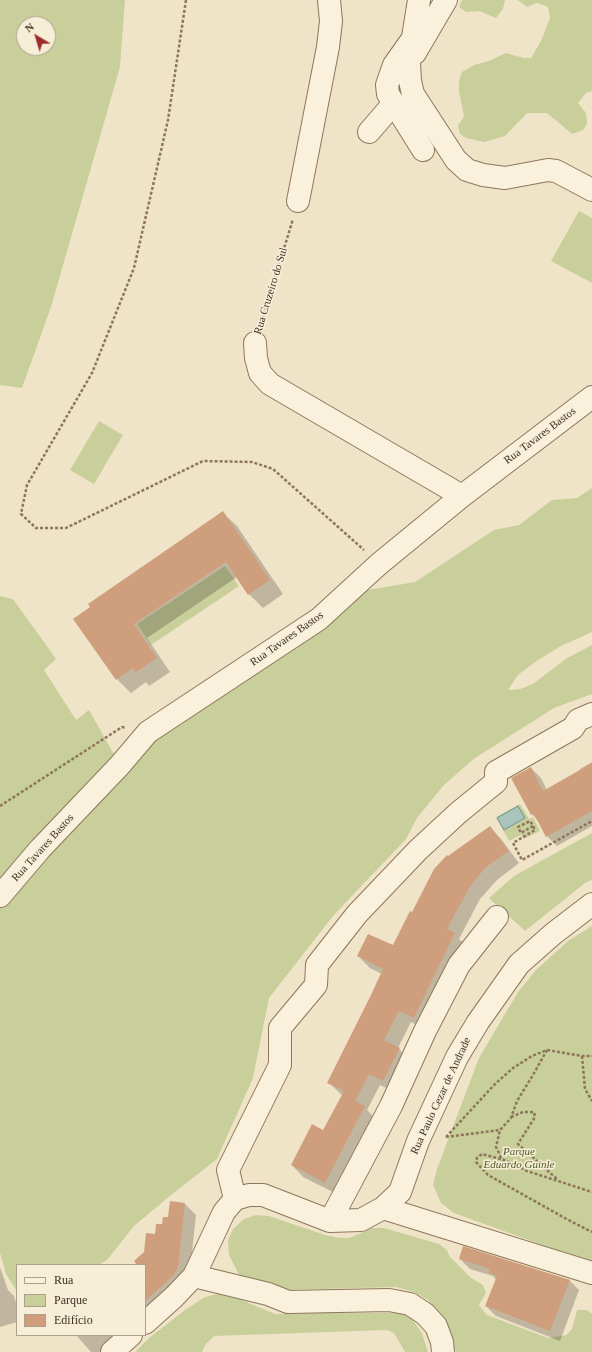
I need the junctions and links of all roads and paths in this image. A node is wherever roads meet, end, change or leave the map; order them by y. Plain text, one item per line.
1 (186, 0) edge
2 (329, 0) edge
3 (419, 0) edge
4 (446, 0) edge
5 (413, 38) junction
6 (409, 62) junction
7 (394, 103) junction
8 (369, 132) dead end
9 (423, 150) dead end
10 (592, 190) edge
11 (298, 201) joint
12 (255, 343) joint
13 (592, 397) edge
14 (462, 496) junction
15 (379, 564) junction
16 (592, 714) edge
17 (148, 732) junction
18 (0, 806) edge
19 (592, 821) edge
20 (534, 826) junction
21 (0, 896) edge
22 (592, 904) edge
23 (497, 917) dead end
24 (547, 1050) junction
25 (582, 1056) junction
26 (592, 1056) edge
27 (592, 1101) edge
28 (511, 1118) junction
29 (500, 1130) junction
30 (446, 1137) junction
31 (418, 1141) junction
32 (502, 1159) junction
33 (559, 1180) junction
34 (592, 1192) edge
35 (235, 1199) junction
36 (384, 1208) junction
37 (330, 1221) junction
38 (592, 1232) edge
39 (592, 1273) edge
40 (194, 1276) junction
41 (146, 1322) edge
42 (130, 1336) edge
43 (112, 1352) edge
44 (443, 1352) edge

1 - 15 path
2 - 11 street
3 - 5 street
4 - 6 street
5 - 6 street
5 - 7 street
6 - 10 street
7 - 8 street
7 - 9 street
11 - 12 path, Rua Cruzeiro do Sul
12 - 14 street, Rua Cruzeiro do Sul
13 - 14 street, Rua Tavares Bastos
14 - 15 street, Rua Tavares Bastos
15 - 17 street, Rua Tavares Bastos
16 - 35 street
17 - 18 path
17 - 21 street, Rua Tavares Bastos
19 - 20 path
20 - 20 path
22 - 31 street, Rua Paulo Cezar de Andrade
23 - 37 street
24 - 25 path
24 - 28 path
24 - 30 path
25 - 26 path
25 - 27 path
28 - 29 path
28 - 33 path
29 - 30 path
29 - 32 path
30 - 31 path
31 - 36 street, Rua Paulo Cezar de Andrade
32 - 33 path
32 - 38 path
33 - 34 path
35 - 37 street
35 - 40 street
36 - 37 street
36 - 39 street
40 - 41 street
40 - 44 street
42 - 43 street

